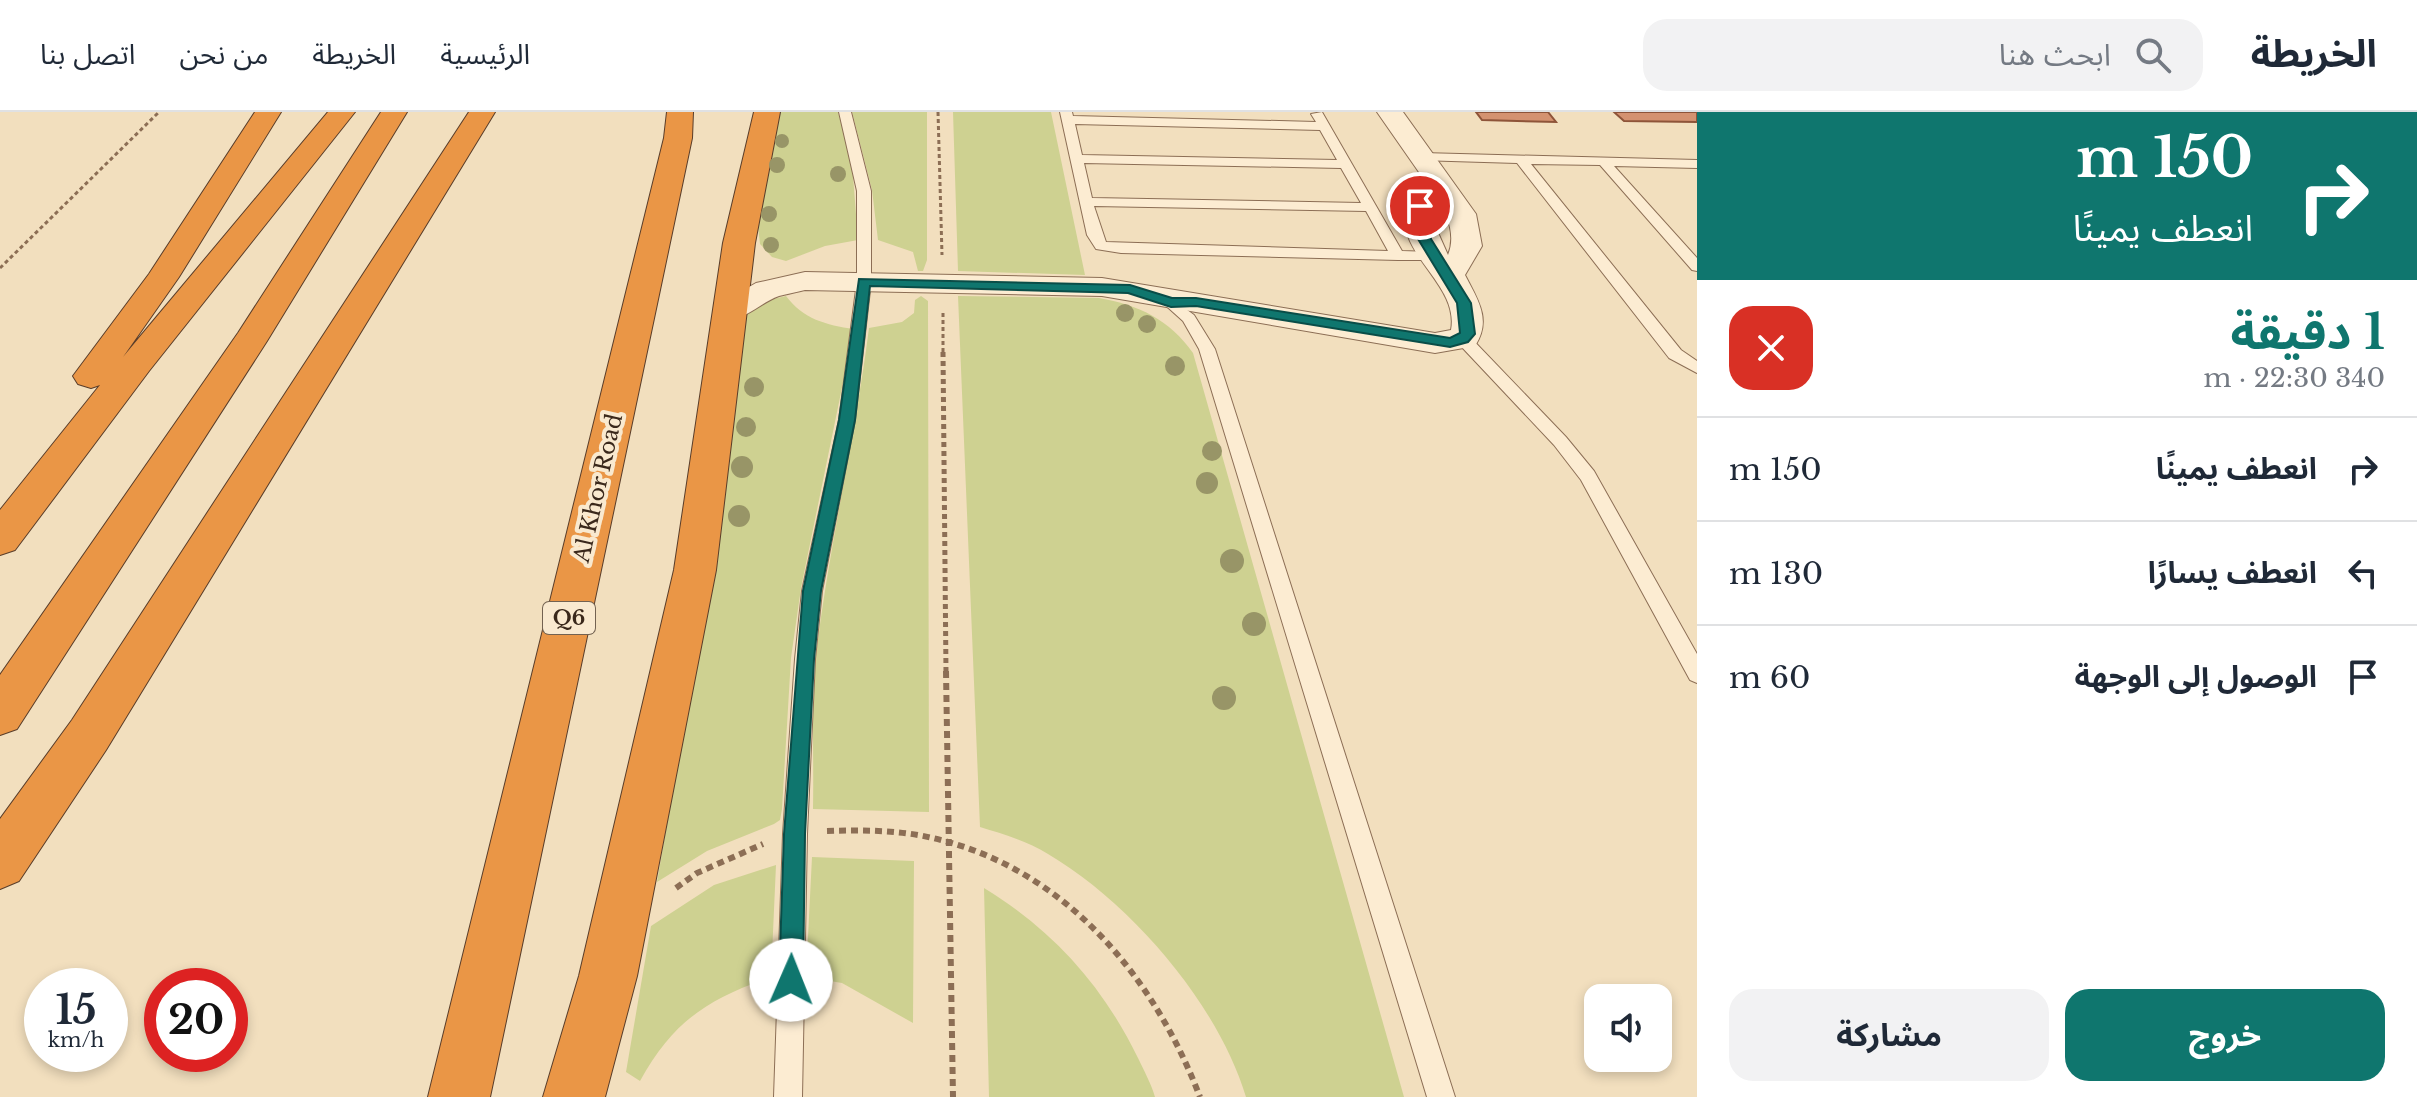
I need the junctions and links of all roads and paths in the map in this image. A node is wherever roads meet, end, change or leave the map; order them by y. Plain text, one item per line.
1 (159, 112) edge
2 (268, 112) edge
3 (342, 112) edge
4 (394, 112) edge
5 (482, 112) edge
6 (767, 112) edge
7 (845, 112) edge
8 (938, 112) edge
9 (1316, 112) edge
10 (1390, 112) edge
11 (1067, 116) edge
12 (686, 121) edge
13 (1323, 126) junction
14 (1076, 159) junction
15 (1522, 161) junction
16 (1603, 161) junction
17 (1345, 164) junction
18 (1696, 165) edge
19 (1429, 168) junction
20 (1086, 202) junction
21 (1370, 207) junction
22 (739, 243) junction
23 (1398, 256) junction
24 (1440, 265) junction
25 (1697, 267) edge
26 (0, 268) edge
27 (805, 281) junction
28 (864, 282) junction
29 (942, 283) junction
30 (1171, 303) junction
31 (730, 311) junction
32 (1463, 339) junction
33 (1697, 368) edge
34 (0, 500) edge
35 (0, 539) edge
36 (1697, 674) edge
37 (0, 714) edge
38 (795, 834) junction
39 (947, 841) junction
40 (0, 863) edge
41 (663, 896) dead end
42 (459, 1097) edge
43 (574, 1097) edge
44 (788, 1097) edge
45 (953, 1097) edge
46 (1200, 1097) edge
47 (1441, 1097) edge

1 - 26 path
2 - 34 highway
3 - 35 highway
4 - 37 highway
5 - 40 highway
6 - 22 highway
7 - 28 lane
8 - 29 path
9 - 13 lane
10 - 19 street
11 - 13 lane
11 - 14 lane
12 - 42 highway, Al Khor Road / Q6
13 - 17 lane
14 - 17 lane
14 - 20 lane
15 - 16 lane
15 - 19 lane
15 - 33 lane
16 - 18 lane
16 - 25 lane
17 - 21 lane
19 - 24 street
20 - 21 lane
20 - 23 lane
21 - 23 lane
22 - 27 street
22 - 31 highway
23 - 24 lane
24 - 32 street
27 - 28 street
27 - 31 street
28 - 29 street
28 - 38 lane
29 - 30 street
29 - 39 path
30 - 32 street
30 - 47 lane
31 - 43 highway
32 - 36 lane
38 - 39 path
38 - 41 path
38 - 44 lane
39 - 45 path
39 - 46 path

